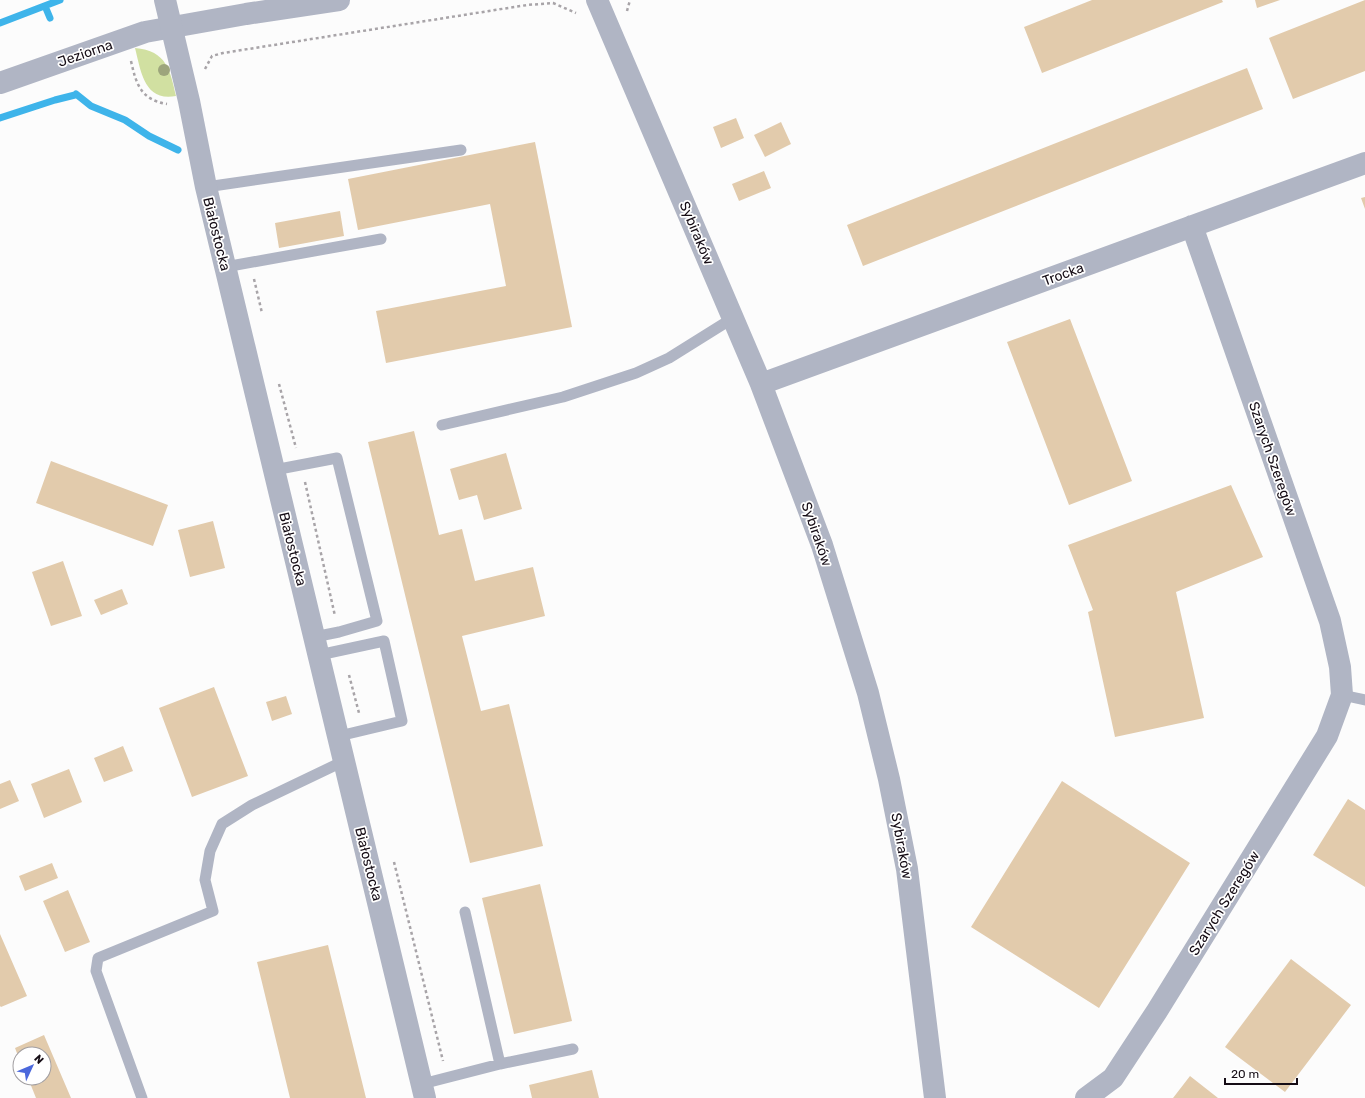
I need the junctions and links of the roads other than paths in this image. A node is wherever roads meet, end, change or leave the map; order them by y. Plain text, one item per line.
1 (165, 0) edge
2 (339, 0) edge
3 (597, 0) edge
4 (172, 27) junction
5 (0, 83) edge
6 (461, 150) dead end
7 (1365, 163) edge
8 (206, 187) junction
9 (1192, 226) junction
10 (381, 239) dead end
11 (225, 267) junction
12 (733, 318) junction
13 (761, 384) junction
14 (442, 425) dead end
15 (274, 470) junction
16 (317, 646) junction
17 (1342, 695) junction
18 (1365, 700) edge
19 (339, 736) junction
20 (344, 761) junction
21 (465, 912) dead end
22 (573, 1049) dead end
23 (500, 1064) junction
24 (424, 1091) edge
25 (142, 1098) edge
26 (935, 1098) edge
27 (1086, 1098) edge

1 - 4 street, Białostocka
2 - 4 street, Jeziorna
3 - 12 street, Sybiraków
4 - 5 street, Jeziorna
4 - 8 street, Białostocka
6 - 8 lane
7 - 9 street, Trocka
8 - 11 street, Białostocka
9 - 13 street, Trocka
9 - 17 street, Szarych Szeregów
10 - 11 lane
11 - 15 street, Białostocka
12 - 13 street, Sybiraków
12 - 14 lane
13 - 26 street, Sybiraków
15 - 16 street, Białostocka
15 - 16 lane
16 - 19 street, Białostocka
16 - 19 lane
17 - 18 lane
17 - 27 street, Szarych Szeregów
19 - 20 street, Białostocka
20 - 24 street, Białostocka
20 - 25 lane
21 - 23 lane
22 - 23 lane
23 - 24 lane

